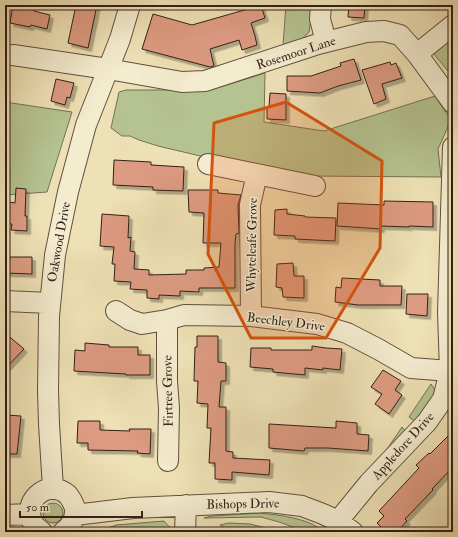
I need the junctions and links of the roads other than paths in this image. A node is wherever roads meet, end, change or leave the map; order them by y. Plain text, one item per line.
1 (130, 5) edge
2 (321, 5) edge
3 (453, 25) edge
4 (326, 42) junction
5 (417, 54) junction
6 (13, 55) dead end
7 (108, 69) junction
8 (453, 103) edge
9 (453, 147) edge
10 (208, 164) dead end
11 (257, 174) junction
12 (314, 186) dead end
13 (5, 301) edge
14 (50, 303) junction
15 (116, 311) dead end
16 (450, 312) edge
17 (251, 316) junction
18 (167, 320) junction
19 (450, 371) junction
20 (168, 461) dead end
21 (53, 488) junction
22 (192, 505) junction
23 (30, 514) junction
24 (5, 515) edge
25 (75, 515) junction
26 (345, 527) edge
27 (42, 532) edge
28 (63, 532) edge
29 (186, 532) edge

1 - 7 street, Oakwood Drive
2 - 4 street
3 - 5 street
4 - 5 street, Rosemoor Lane
4 - 7 street, Rosemoor Lane
5 - 8 street, Rosemoor Lane
6 - 7 street, Rosemoor Lane
7 - 14 street, Oakwood Drive
9 - 16 street, Appledore Drive
10 - 11 street
11 - 12 street
11 - 17 street, Whyteleafe Grove
13 - 14 street
14 - 21 street, Oakwood Drive
15 - 18 street, Beechley Drive
16 - 19 street, Appledore Drive
17 - 18 street, Beechley Drive
17 - 19 street, Beechley Drive
18 - 20 street, Firtree Grove
19 - 26 street, Appledore Drive
21 - 23 street
21 - 25 street
22 - 25 street, Bishops Drive
22 - 26 street, Bishops Drive
22 - 29 street
23 - 24 street
23 - 27 street
25 - 28 street

